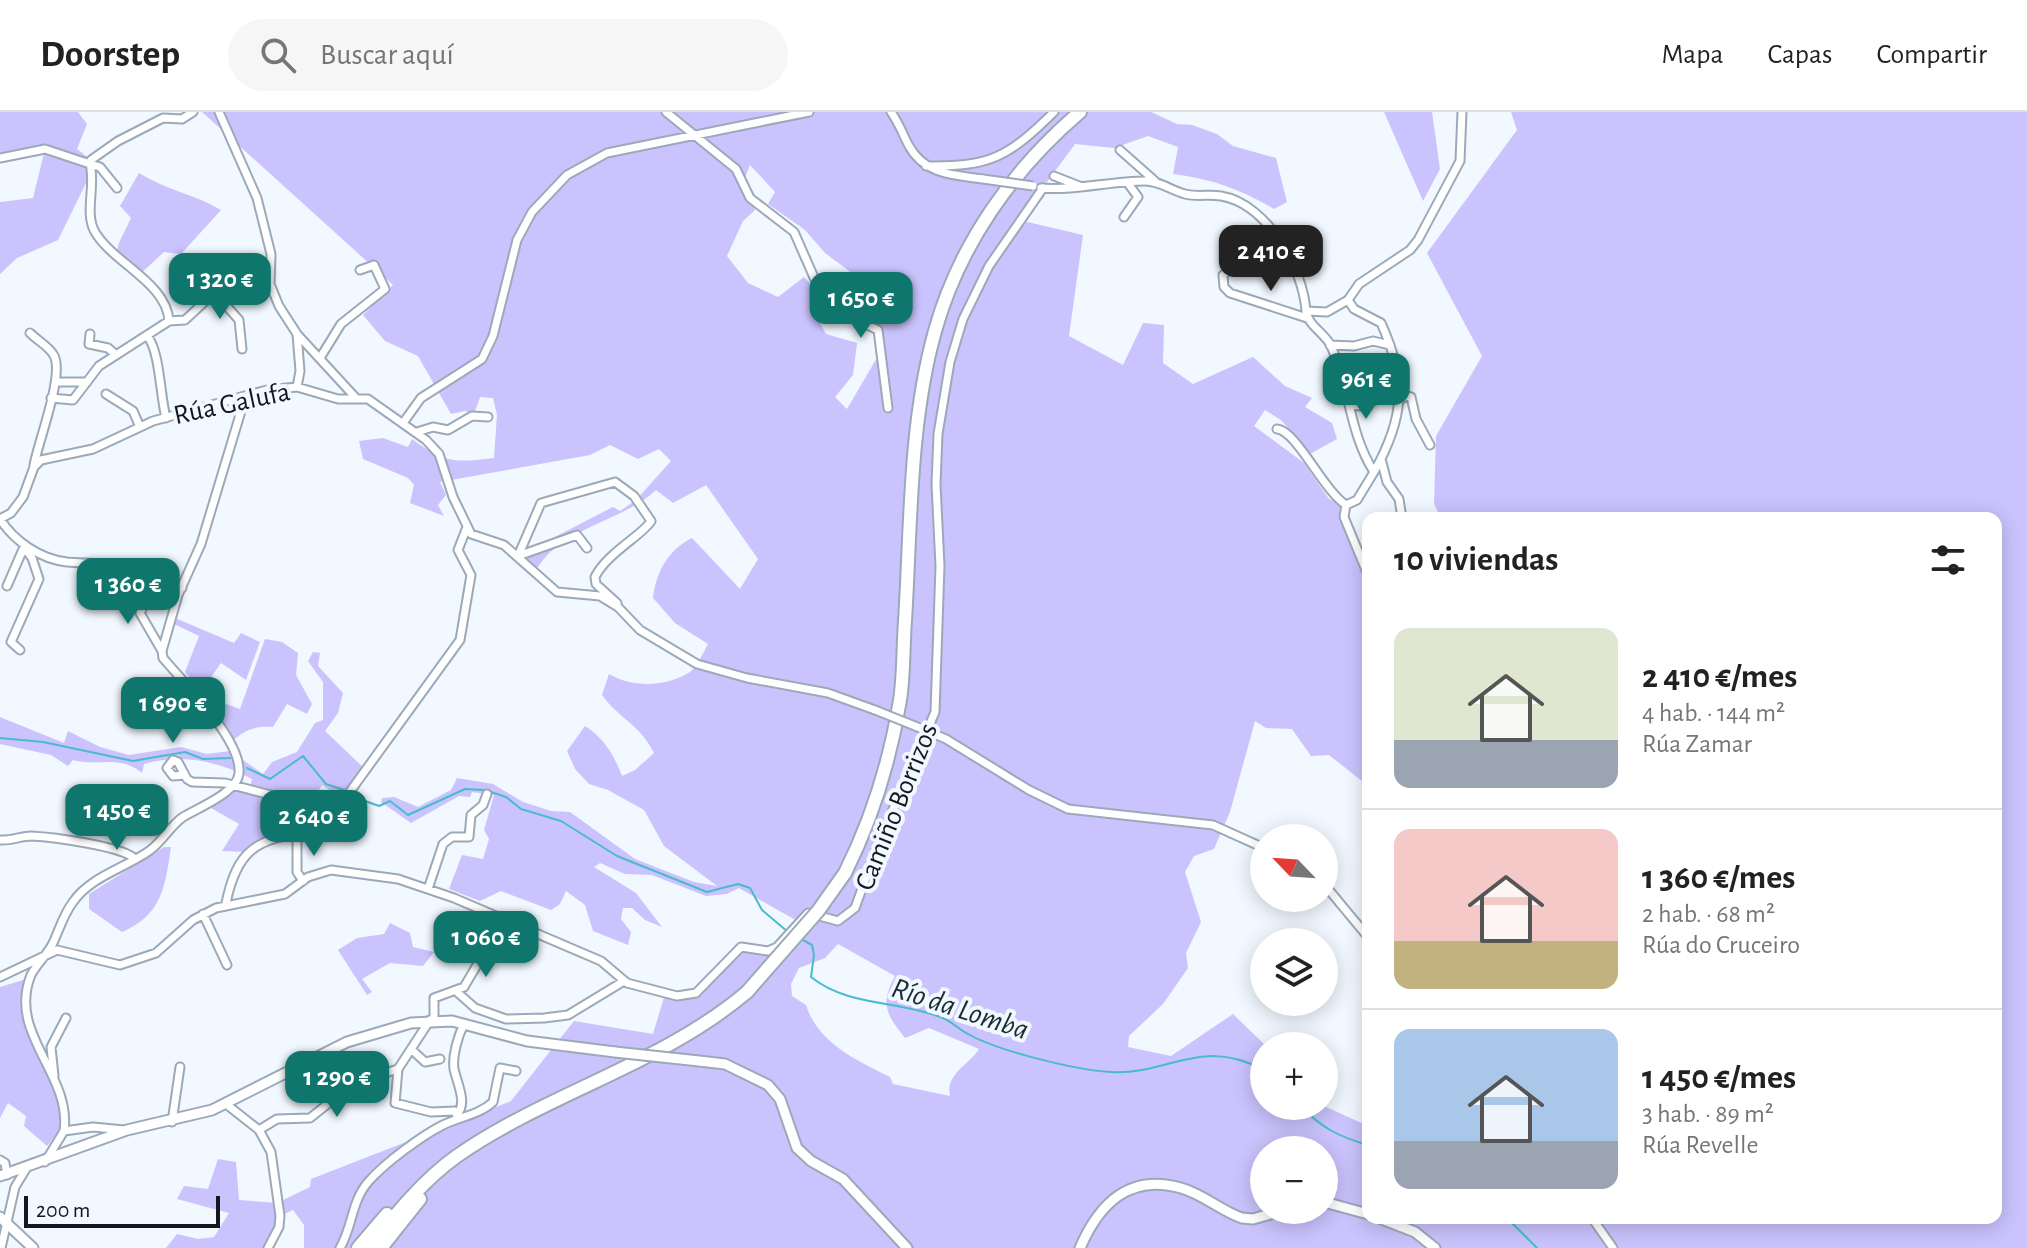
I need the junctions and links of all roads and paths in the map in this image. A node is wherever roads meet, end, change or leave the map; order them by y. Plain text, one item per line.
1 (193, 112) edge
2 (219, 112) edge
3 (666, 112) edge
4 (809, 112) edge
5 (891, 112) edge
6 (1054, 112) edge
7 (1080, 112) edge
8 (1462, 112) edge
9 (695, 135) junction
10 (1120, 150) dead end
11 (0, 158) edge
12 (90, 164) junction
13 (926, 166) junction
14 (1054, 176) dead end
15 (1155, 181) junction
16 (1127, 182) junction
17 (1083, 187) junction
18 (117, 188) dead end
19 (1043, 188) junction
20 (1124, 217) dead end
21 (794, 232) junction
22 (783, 240) dead end
23 (1234, 266) dead end
24 (360, 270) dead end
25 (270, 284) junction
26 (215, 293) junction
27 (1348, 300) junction
28 (1306, 314) junction
29 (169, 321) junction
30 (30, 333) dead end
31 (90, 334) dead end
32 (297, 334) junction
33 (148, 337) junction
34 (1330, 345) junction
35 (1391, 346) junction
36 (242, 349) dead end
37 (116, 355) junction
38 (320, 358) junction
39 (57, 382) junction
40 (87, 382) junction
41 (297, 387) junction
42 (106, 394) dead end
43 (355, 397) junction
44 (51, 398) junction
45 (245, 398) junction
46 (1379, 398) dead end
47 (1400, 400) junction
48 (1349, 405) junction
49 (888, 408) dead end
50 (488, 417) dead end
51 (166, 418) junction
52 (403, 423) junction
53 (140, 427) junction
54 (1277, 429) dead end
55 (417, 432) junction
56 (1430, 445) dead end
57 (1381, 459) junction
58 (34, 467) junction
59 (1374, 472) junction
60 (1346, 505) junction
61 (1401, 512) edge
62 (0, 519) edge
63 (467, 527) junction
64 (24, 547) junction
65 (587, 548) dead end
66 (518, 556) junction
67 (1362, 560) edge
68 (7, 586) dead end
69 (182, 588) junction
70 (148, 598) junction
71 (618, 607) junction
72 (20, 650) dead end
73 (162, 651) junction
74 (928, 732) junction
75 (185, 775) dead end
76 (233, 786) junction
77 (487, 794) dead end
78 (321, 830) junction
79 (297, 833) junction
80 (0, 840) edge
81 (1250, 842) edge
82 (135, 859) junction
83 (303, 881) junction
84 (428, 889) junction
85 (1338, 901) edge
86 (226, 903) junction
87 (203, 914) junction
88 (493, 917) junction
89 (1362, 930) edge
90 (43, 959) junction
91 (227, 965) dead end
92 (0, 977) edge
93 (624, 981) junction
94 (457, 992) junction
95 (66, 1018) dead end
96 (432, 1020) junction
97 (464, 1024) junction
98 (411, 1049) junction
99 (440, 1059) dead end
100 (180, 1067) dead end
101 (398, 1069) junction
102 (516, 1071) dead end
103 (54, 1079) junction
104 (226, 1104) junction
105 (458, 1116) junction
106 (172, 1122) junction
107 (127, 1130) junction
108 (259, 1130) junction
109 (64, 1131) junction
110 (469, 1148) junction
111 (0, 1160) edge
112 (45, 1162) junction
113 (26, 1169) junction
114 (3, 1176) edge
115 (1338, 1206) edge
116 (1362, 1212) edge
117 (1250, 1219) edge
118 (2, 1220) edge
119 (1394, 1224) edge
120 (1596, 1224) edge
121 (1, 1248) edge
122 (33, 1248) edge
123 (268, 1248) edge
124 (340, 1248) edge
125 (358, 1248) edge
126 (369, 1248) edge
127 (381, 1248) edge
128 (907, 1248) edge
129 (1080, 1248) edge
130 (1435, 1248) edge
131 (1613, 1248) edge

1 - 12 street
2 - 25 street
3 - 9 street
4 - 9 street
5 - 13 street
6 - 13 street
7 - 110 highway, bridge
8 - 27 street
9 - 21 street
9 - 52 street
10 - 15 street
11 - 12 street
12 - 18 street
12 - 29 street
13 - 19 street, bridge
14 - 17 street
15 - 16 street
15 - 28 street
16 - 17 street
16 - 20 street
17 - 19 street
19 - 74 street, Camiño Borrizos
21 - 22 street
21 - 49 street
23 - 28 street
24 - 38 street
25 - 26 street
25 - 32 street
26 - 29 street
26 - 36 street
27 - 28 street
27 - 35 street
28 - 34 street
29 - 33 street
30 - 39 street
31 - 37 street
32 - 38 street
32 - 41 street
33 - 37 street
33 - 51 street
34 - 35 street
34 - 48 street
35 - 47 street
37 - 40 street
38 - 43 street
39 - 40 street
39 - 44 street
40 - 44 street
41 - 43 street, Rúa Galufa
41 - 45 street, Rúa Galufa
42 - 53 street
43 - 52 street, Rúa Galufa
44 - 58 street
45 - 51 street, Rúa Galufa
45 - 69 street
46 - 48 street
47 - 56 street
47 - 57 street
48 - 59 street
50 - 55 street
51 - 53 street, Rúa Galufa
52 - 55 street, Rúa Galufa
53 - 58 street, Rúa Galufa
54 - 60 street
55 - 63 street, Rúa Galufa
57 - 59 street
57 - 61 street
58 - 62 street
59 - 60 street
60 - 67 street
62 - 64 street
63 - 66 street
63 - 78 street
64 - 68 street
64 - 70 street
64 - 72 street
65 - 66 street
66 - 71 street
66 - 71 street
69 - 70 street
69 - 73 street
70 - 73 street
71 - 74 street, bridge
73 - 76 street
74 - 81 street
74 - 93 street, Camiño Borrizos
75 - 76 street
76 - 78 street
76 - 82 street
77 - 84 street
78 - 79 street
79 - 83 street
79 - 86 street
80 - 82 street
82 - 90 street
83 - 84 street, Camiño Borrizos
83 - 86 street, Camiño Borrizos
84 - 88 street, Camiño Borrizos
85 - 89 street
86 - 87 street, Camiño Borrizos
87 - 90 street, Camiño Borrizos
87 - 91 street
88 - 93 street, Camiño Borrizos
88 - 94 street
90 - 92 street, Camiño Borrizos
90 - 103 street
93 - 94 street
94 - 96 street
95 - 103 street
96 - 97 street
96 - 98 street
96 - 104 street
97 - 105 street
97 - 128 street, bridge
98 - 99 street
98 - 101 street
100 - 106 street
101 - 105 street
101 - 108 street
102 - 105 street
103 - 109 street
104 - 106 street
104 - 108 street
105 - 124 street
106 - 107 street
107 - 109 street
107 - 112 street
108 - 123 street
109 - 112 street
110 - 125 highway
110 - 126 highway
110 - 127 highway
111 - 114 street
112 - 113 street
113 - 114 street
113 - 118 street
115 - 116 street
117 - 129 street
118 - 121 street
118 - 122 street
119 - 130 street
120 - 131 street

